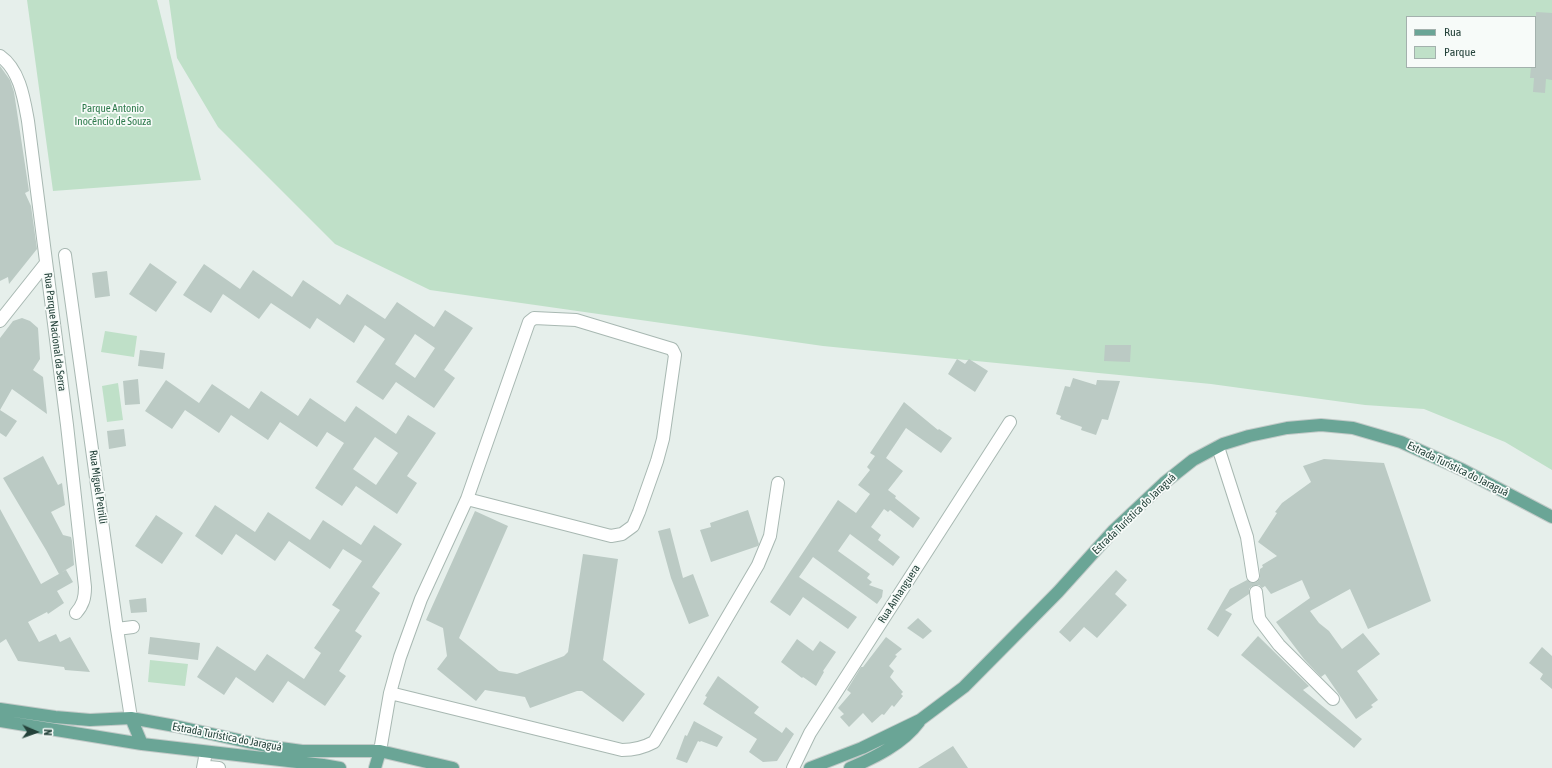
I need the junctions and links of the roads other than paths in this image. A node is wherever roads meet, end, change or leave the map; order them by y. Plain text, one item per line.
1 (0, 56) edge
2 (65, 255) dead end
3 (46, 263) junction
4 (0, 321) edge
5 (1010, 422) dead end
6 (1218, 447) junction
7 (778, 483) dead end
8 (467, 499) junction
9 (1552, 517) edge
10 (1253, 576) dead end
11 (1256, 592) dead end
12 (76, 613) dead end
13 (133, 627) dead end
14 (117, 629) junction
15 (390, 694) junction
16 (1333, 699) dead end
17 (0, 709) edge
18 (131, 718) junction
19 (920, 720) junction
20 (0, 721) edge
21 (142, 744) junction
22 (380, 751) junction
23 (206, 752) junction
24 (203, 768) edge
25 (207, 768) edge
26 (219, 768) edge
27 (340, 768) edge
28 (375, 768) edge
29 (453, 768) edge
30 (793, 768) edge
31 (810, 768) edge
32 (850, 768) edge

1 - 3 street, Rua Parque Nacional da Serra
2 - 14 street, Rua Miguel Petrilli
3 - 4 street
3 - 12 street, Rua Parque Nacional da Serra
5 - 30 street, Rua Anhanguera
6 - 9 main road, Estrada Turística do Jaraguá
6 - 10 street
6 - 19 main road, Estrada Turística do Jaraguá
7 - 15 street
8 - 8 street
8 - 15 street
11 - 16 street
13 - 14 street
14 - 18 street, Rua Miguel Petrilli
15 - 22 street
17 - 18 main road, Estrada Turística do Jaraguá
18 - 21 main road
18 - 22 main road, Estrada Turística do Jaraguá
19 - 31 main road, Estrada Turística do Jaraguá
19 - 32 main road, Estrada Turística do Jaraguá
20 - 21 main road, Estrada Turística do Jaraguá
21 - 23 main road, Estrada Turística do Jaraguá
22 - 28 main road
22 - 29 main road, Estrada Turística do Jaraguá
23 - 24 street
23 - 27 main road, Estrada Turística do Jaraguá
25 - 26 street

